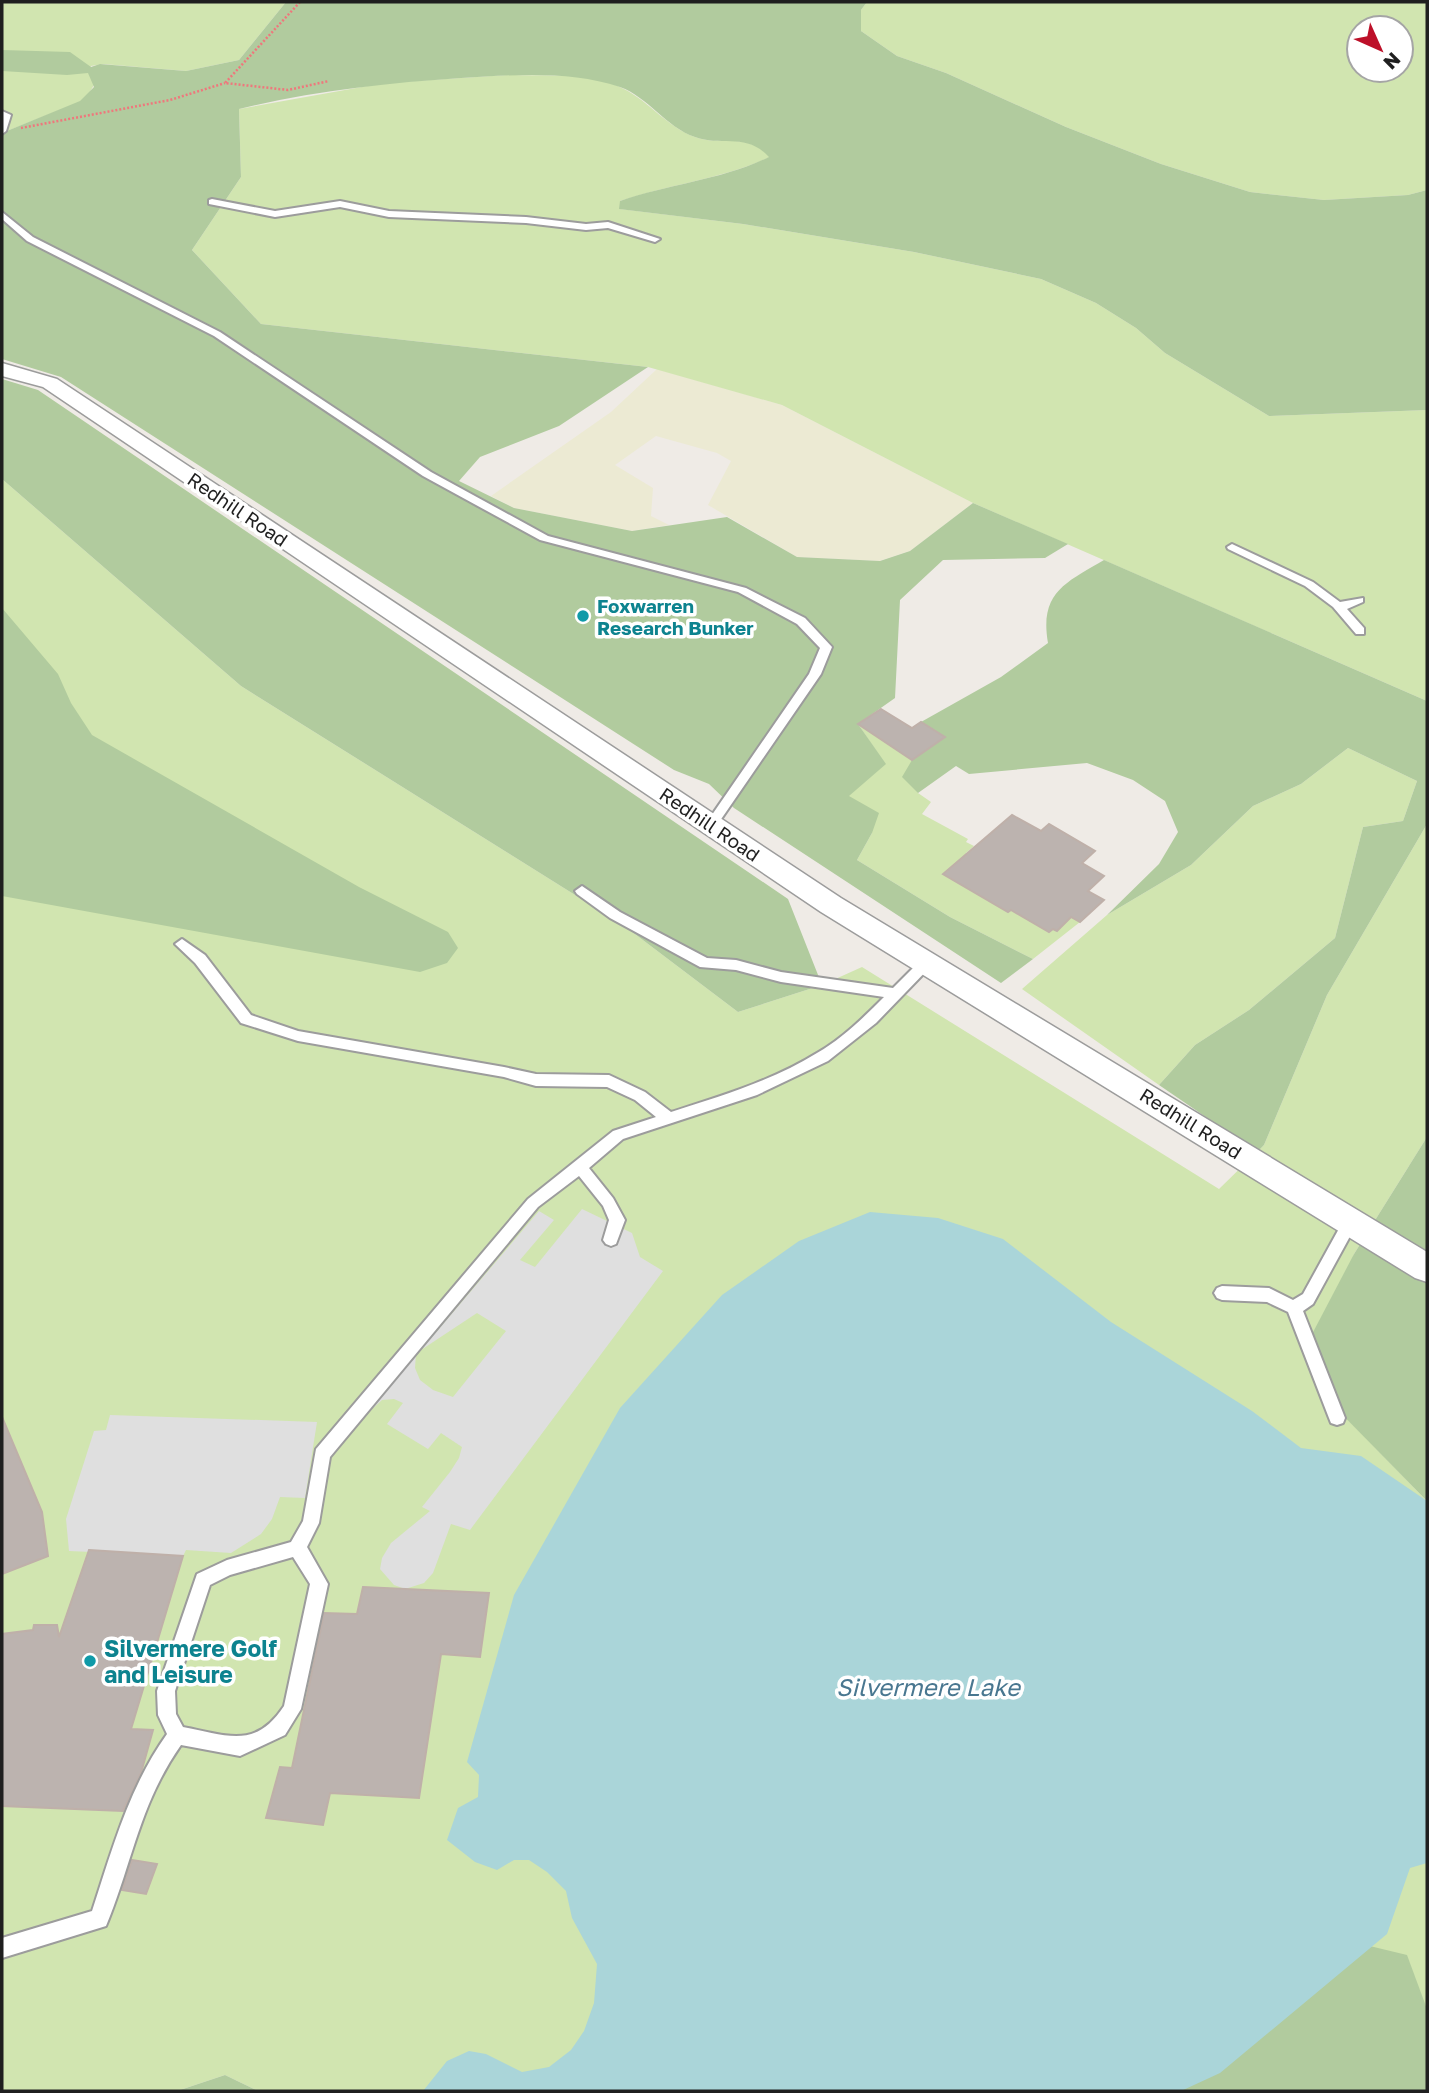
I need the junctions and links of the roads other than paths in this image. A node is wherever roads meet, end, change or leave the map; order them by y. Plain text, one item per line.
1 (2, 113) edge
2 (2, 131) edge
3 (212, 202) dead end
4 (2, 215) edge
5 (655, 239) dead end
6 (2, 369) edge
7 (1232, 547) dead end
8 (1359, 600) dead end
9 (1337, 605) junction
10 (1360, 631) dead end
11 (711, 825) junction
12 (582, 891) dead end
13 (182, 944) dead end
14 (928, 963) junction
15 (896, 994) junction
16 (667, 1118) junction
17 (580, 1167) junction
18 (1346, 1229) dead end
19 (611, 1240) dead end
20 (1427, 1268) edge
21 (1222, 1293) dead end
22 (1294, 1308) junction
23 (1337, 1418) dead end
24 (297, 1548) junction
25 (177, 1735) junction
26 (2, 1948) edge

1 - 2 lane
3 - 5 lane
4 - 11 lane
6 - 11 street, Redhill Road
7 - 9 lane
8 - 9 lane
9 - 10 lane
11 - 14 street, Redhill Road
12 - 15 lane
13 - 16 lane
14 - 15 lane
14 - 20 street, Redhill Road
15 - 16 lane
16 - 17 lane
17 - 19 lane
17 - 24 lane
18 - 22 lane
21 - 22 lane
22 - 23 lane
24 - 25 lane
24 - 25 lane
25 - 26 lane

